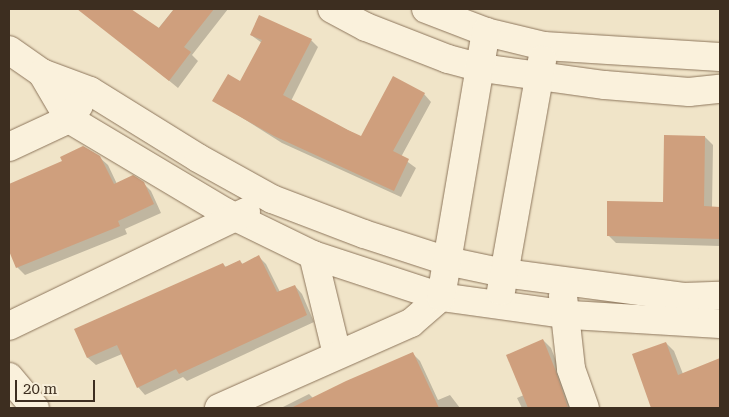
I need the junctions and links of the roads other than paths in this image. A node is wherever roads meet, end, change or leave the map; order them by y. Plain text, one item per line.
1 (332, 9) edge
2 (426, 9) edge
3 (486, 32) junction
4 (544, 46) junction
5 (9, 50) edge
6 (720, 57) edge
7 (482, 68) junction
8 (42, 73) junction
9 (539, 78) junction
10 (720, 90) edge
11 (90, 91) junction
12 (69, 118) junction
13 (9, 147) edge
14 (272, 199) junction
15 (235, 217) junction
16 (314, 255) junction
17 (447, 260) junction
18 (504, 273) junction
19 (563, 282) junction
20 (720, 296) edge
21 (441, 297) junction
22 (499, 305) junction
23 (563, 314) junction
24 (720, 324) edge
25 (9, 326) edge
26 (337, 354) junction
27 (9, 377) edge
28 (35, 408) edge
29 (219, 408) edge
30 (585, 408) edge

1 - 7 street
2 - 3 street
3 - 4 street
3 - 7 street
4 - 6 street
4 - 9 street
5 - 8 street
7 - 9 street
7 - 17 street
8 - 11 street
8 - 12 street
9 - 10 street
9 - 18 street
11 - 12 street
11 - 14 street
12 - 13 street
12 - 15 street
14 - 15 street
14 - 17 street
15 - 16 street
15 - 25 street
16 - 21 street
16 - 26 street
17 - 18 street
17 - 21 street
18 - 19 street
18 - 22 street
19 - 20 street
19 - 23 street
21 - 22 street
21 - 26 street
22 - 23 street
23 - 24 street
23 - 30 street
26 - 29 street
27 - 28 street

